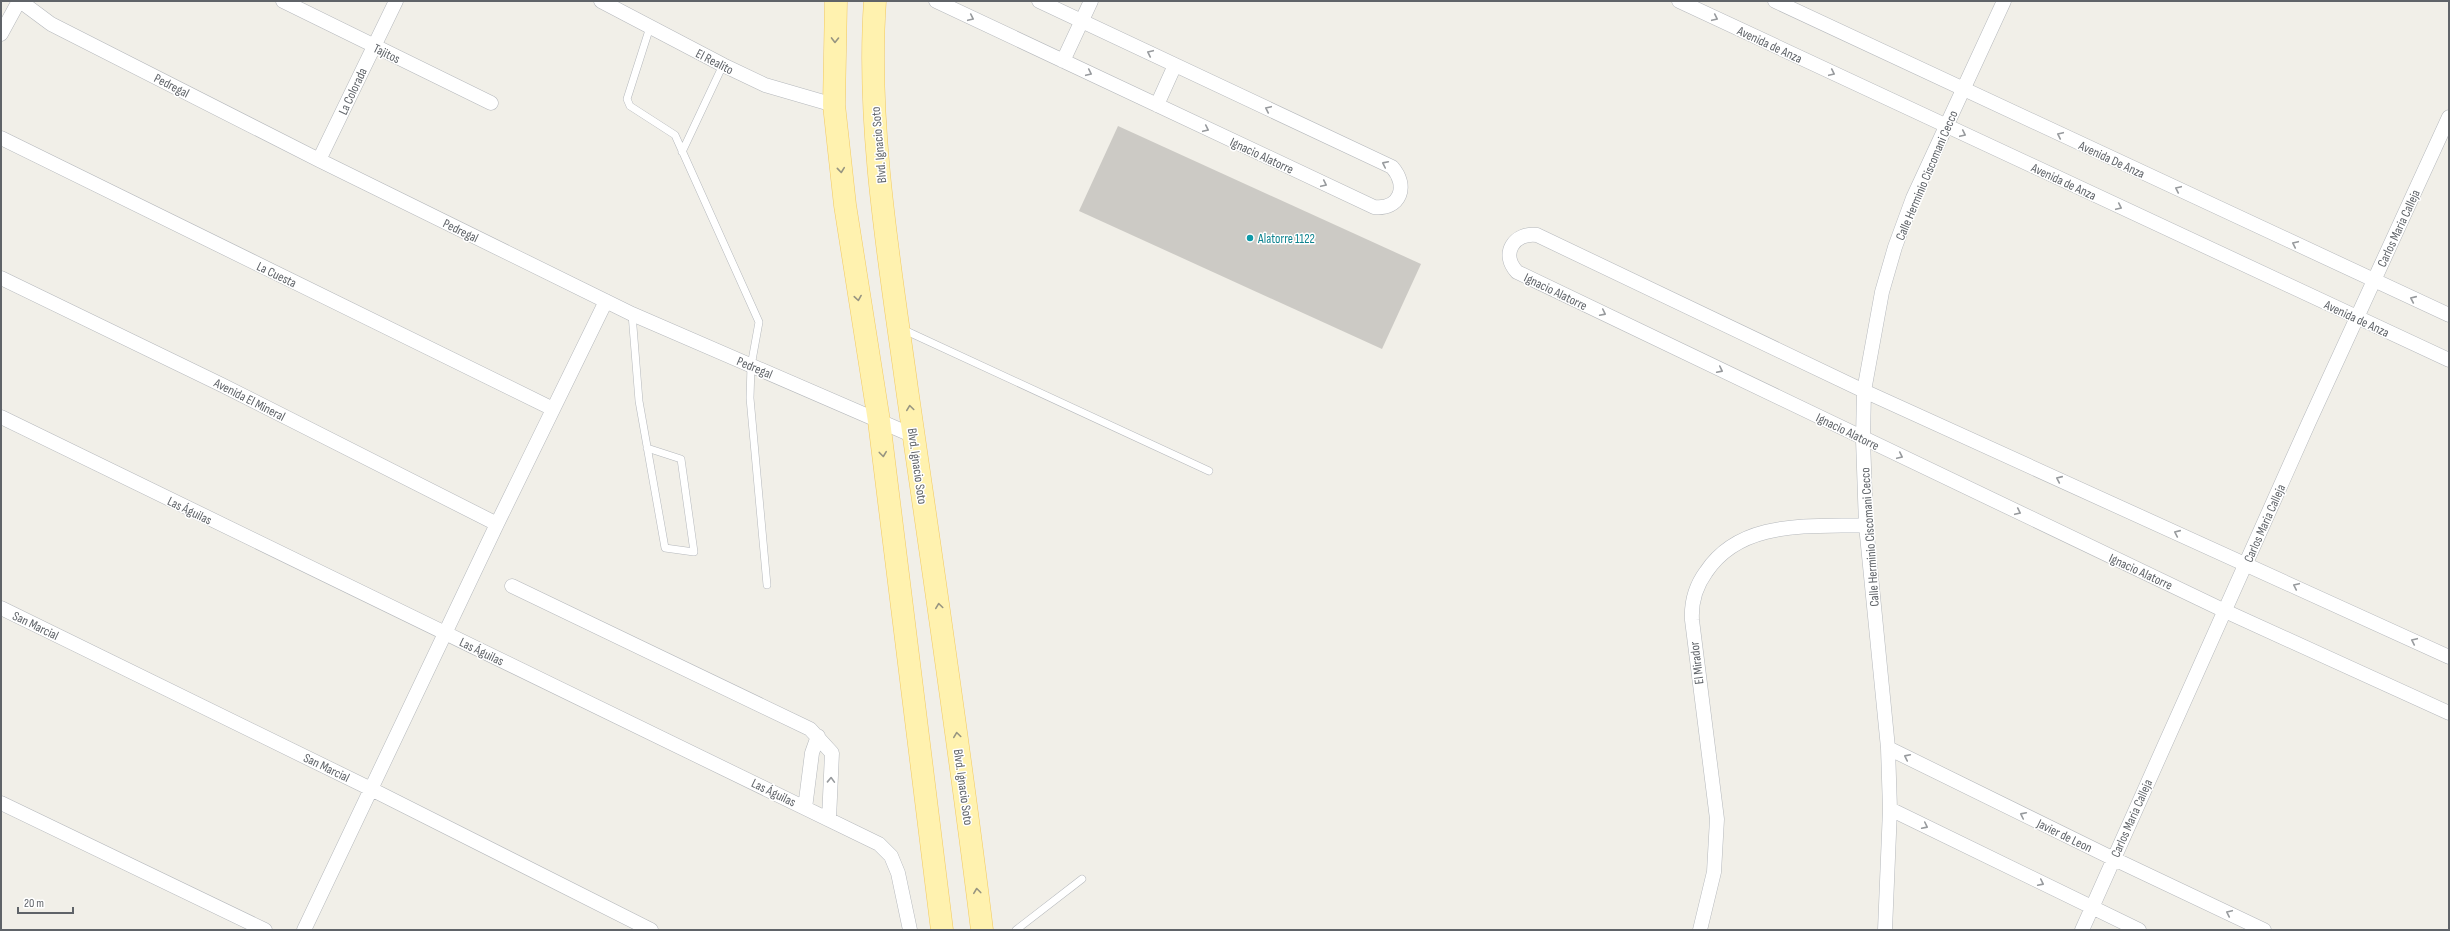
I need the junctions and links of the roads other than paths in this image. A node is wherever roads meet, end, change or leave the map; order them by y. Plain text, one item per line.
1 (19, 1) edge
2 (283, 1) edge
3 (396, 1) edge
4 (601, 1) edge
5 (836, 1) edge
6 (875, 1) edge
7 (936, 1) edge
8 (1039, 1) edge
9 (1091, 1) edge
10 (1680, 1) edge
11 (1775, 1) edge
12 (2004, 1) edge
13 (1081, 21) junction
14 (650, 27) junction
15 (1, 34) edge
16 (373, 46) junction
17 (1063, 61) junction
18 (723, 65) junction
19 (1175, 65) junction
20 (1963, 89) junction
21 (491, 104) dead end
22 (834, 105) junction
23 (1157, 105) junction
24 (2449, 117) edge
25 (1946, 126) junction
26 (1, 138) edge
27 (682, 152) junction
28 (319, 160) junction
29 (1, 278) edge
30 (2373, 281) junction
31 (606, 301) junction
32 (632, 314) junction
33 (2449, 315) edge
34 (2356, 318) junction
35 (899, 328) junction
36 (2449, 360) edge
37 (751, 366) junction
38 (1864, 391) junction
39 (553, 409) junction
40 (1, 417) edge
41 (879, 421) junction
42 (914, 436) junction
43 (1863, 439) junction
44 (647, 448) junction
45 (1210, 471) dead end
46 (497, 524) junction
47 (1866, 525) junction
48 (2246, 564) junction
49 (767, 585) dead end
50 (512, 586) dead end
51 (1, 608) edge
52 (2225, 611) junction
53 (445, 633) junction
54 (2449, 657) edge
55 (2449, 712) edge
56 (818, 736) junction
57 (1888, 748) junction
58 (371, 789) junction
59 (1, 803) edge
60 (805, 808) junction
61 (1890, 809) junction
62 (829, 819) junction
63 (2112, 858) junction
64 (1082, 879) dead end
65 (2091, 908) junction
66 (265, 930) edge
67 (304, 930) edge
68 (651, 930) edge
69 (910, 930) edge
70 (942, 930) edge
71 (982, 930) edge
72 (1016, 930) edge
73 (1700, 930) edge
74 (1885, 930) edge
75 (2082, 930) edge
76 (2139, 930) edge
77 (2264, 930) edge

1 - 15 street
1 - 28 street, Pedregal
2 - 16 street, Tajitos
3 - 16 street, La Colorada
4 - 14 street, El Realito
5 -> 22 main road
6 - 35 main road, Blvd. Ignacio Soto
7 -> 17 street, Ignacio Alatorre
8 - 13 street, Ignacio Alatorre
9 - 13 street
10 -> 25 street, Avenida de Anza
11 - 20 street, Avenida De Anza
12 - 20 street, Calle Herminio Ciscomani Cecco
13 - 17 street
19 -> 13 street, Ignacio Alatorre
14 - 18 street, El Realito
14 - 27 lane
16 - 21 street, Tajitos
16 - 28 street, La Colorada
17 -> 23 street, Ignacio Alatorre
18 - 22 street, El Realito
18 - 27 lane
19 - 23 street
23 -> 19 street, Ignacio Alatorre
20 - 25 street, Calle Herminio Ciscomani Cecco
30 -> 20 street, Avenida De Anza
22 -> 41 main road
24 - 30 street, Carlos Maria Calleja
25 -> 34 street, Avenida de Anza
25 - 38 street, Calle Herminio Ciscomani Cecco
26 - 39 street, La Cuesta
27 - 37 lane
28 - 31 street, Pedregal
29 - 46 street, Avenida El Mineral
33 -> 30 street, Avenida De Anza
30 - 34 street, Carlos Maria Calleja
31 - 32 street, Pedregal
31 - 39 street
32 - 37 street, Pedregal
32 - 44 lane
34 - 36 street, Avenida de Anza
34 - 48 street, Carlos Maria Calleja
42 -> 35 main road, Blvd. Ignacio Soto
35 - 45 lane
37 - 41 street, Pedregal
37 - 49 lane
38 - 43 street, Calle Herminio Ciscomani Cecco
38 -> 43 street, Ignacio Alatorre
48 -> 38 street, Ignacio Alatorre
39 - 46 street
40 - 53 street, Las Águilas
41 - 42 street, Pedregal
41 -> 70 main road
71 -> 42 main road, Blvd. Ignacio Soto
43 - 47 street, Calle Herminio Ciscomani Cecco
43 -> 52 street, Ignacio Alatorre
44 - 44 lane
46 - 53 street
47 - 57 street, Calle Herminio Ciscomani Cecco
47 - 73 street, El Mirador
48 - 52 street, Carlos Maria Calleja
54 -> 48 street, Ignacio Alatorre
50 - 56 street
51 - 58 street, San Marcial
52 - 55 street, Ignacio Alatorre
52 - 63 street, Carlos Maria Calleja
53 - 58 street
53 - 60 street, Las Águilas
56 - 60 street
62 -> 56 street
57 - 61 street, Calle Herminio Ciscomani Cecco
63 -> 57 street, Javier de Leon
58 - 67 street
58 - 68 street, San Marcial
59 - 66 street
60 - 62 street, Las Águilas
61 -> 65 street
61 - 74 street, Calle Herminio Ciscomani Cecco
62 - 69 street, Las Águilas
63 - 65 street, Carlos Maria Calleja
77 -> 63 street, Javier de Leon
64 - 72 lane
65 - 75 street, Carlos Maria Calleja
65 - 76 street

